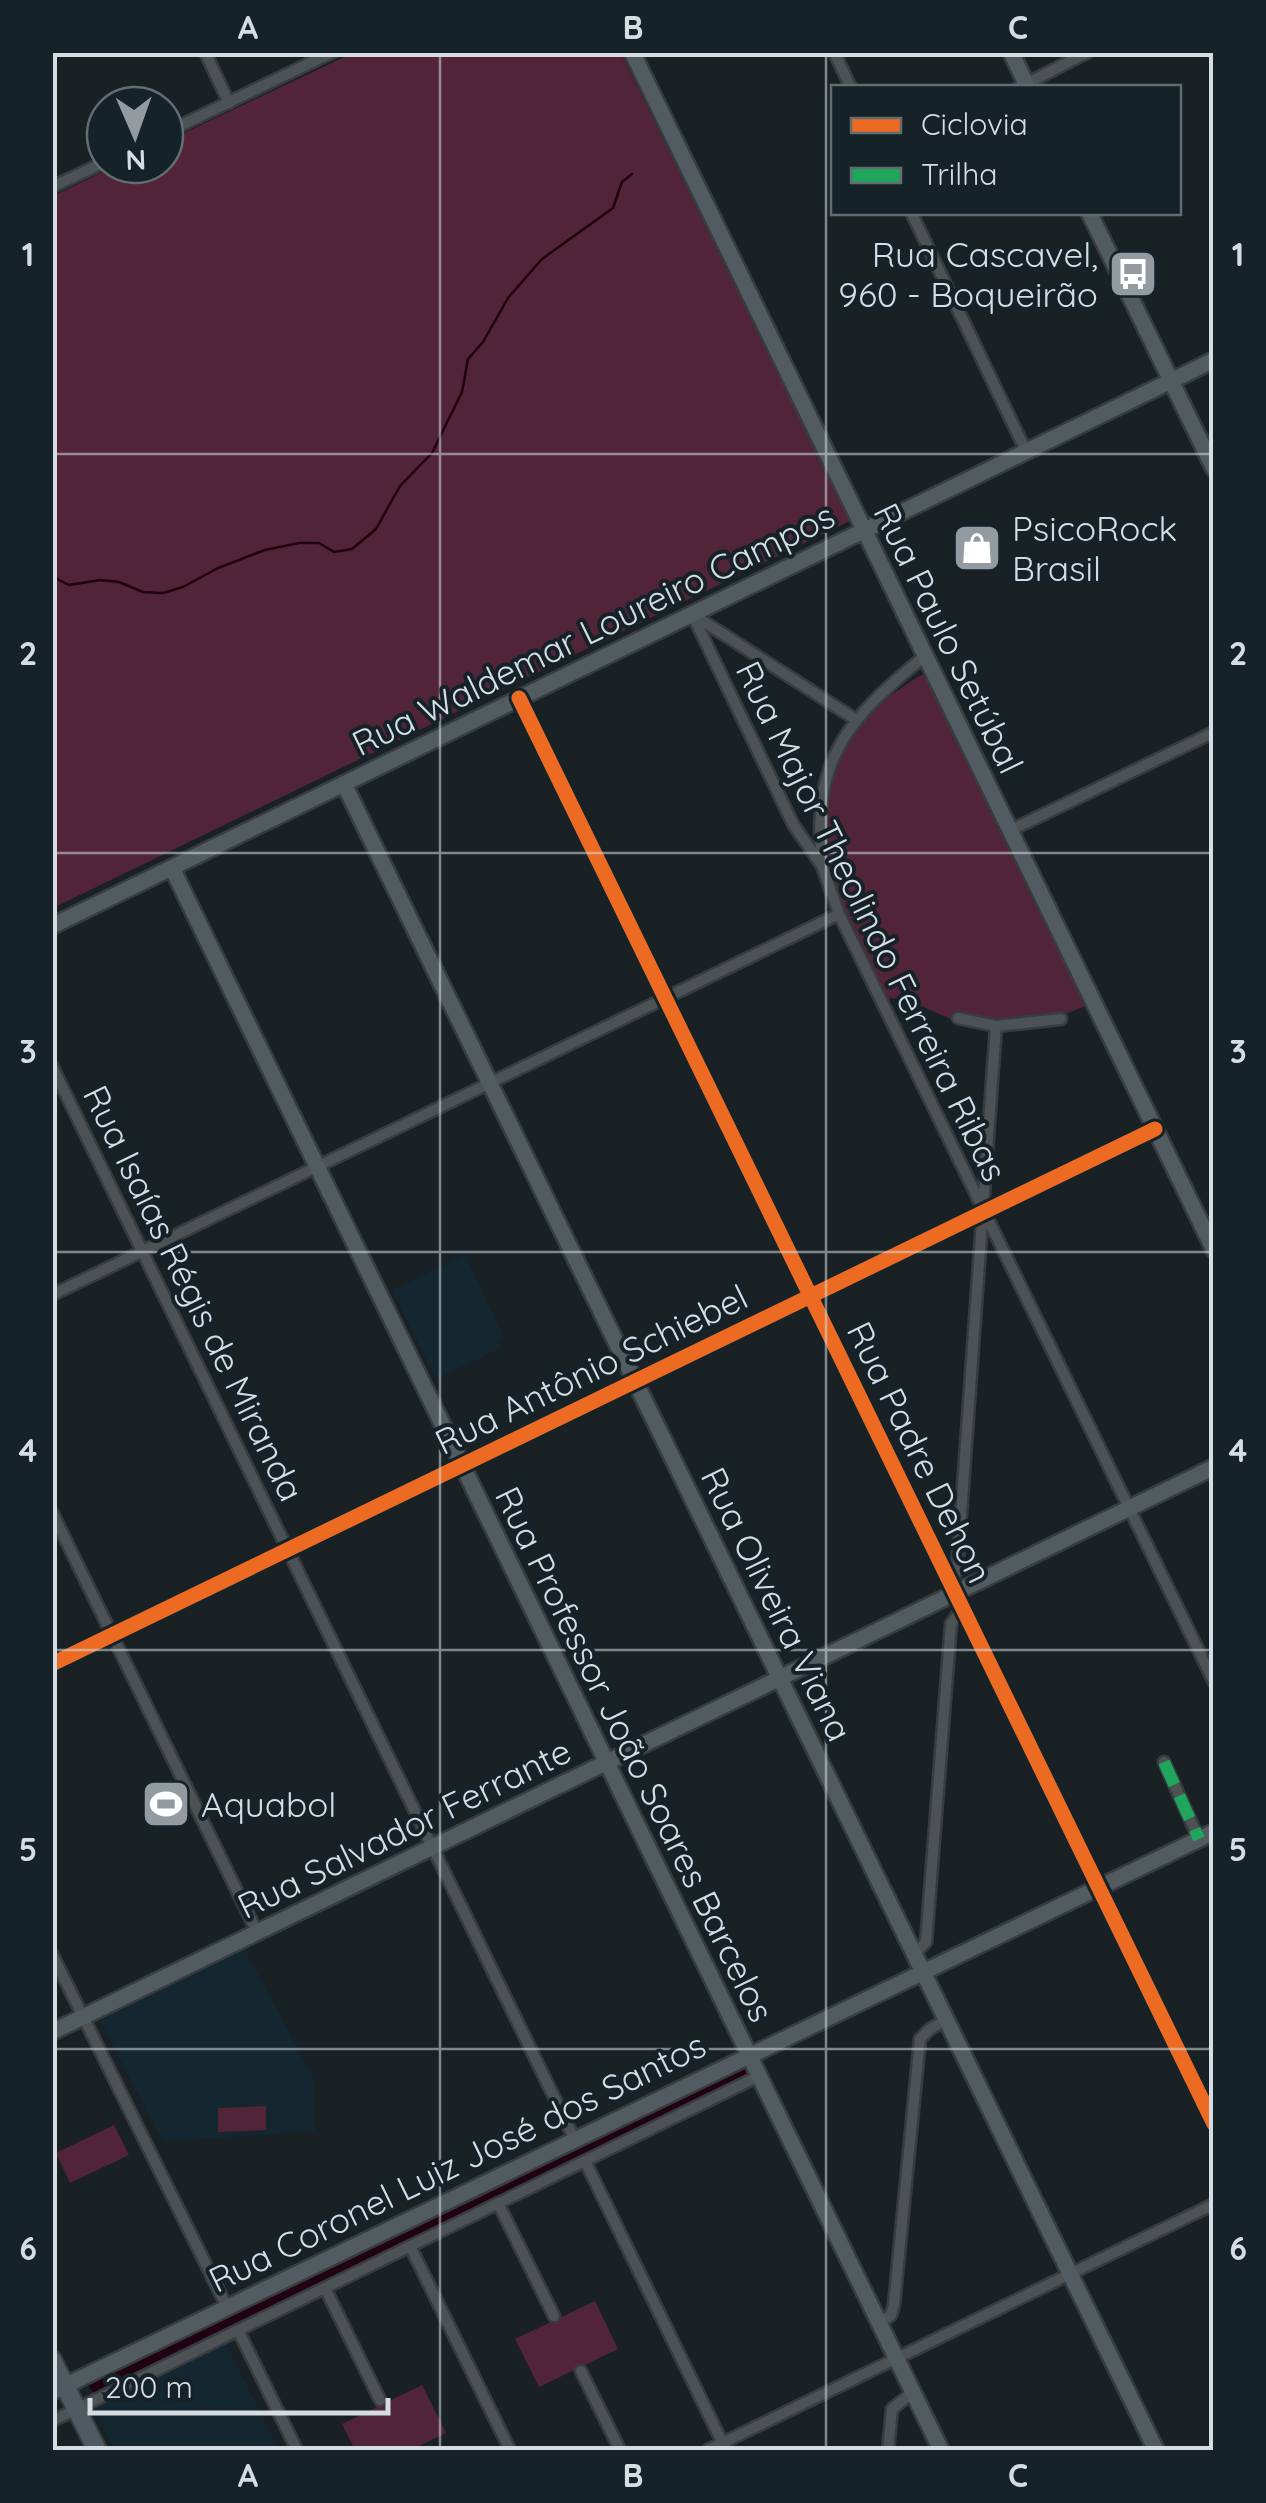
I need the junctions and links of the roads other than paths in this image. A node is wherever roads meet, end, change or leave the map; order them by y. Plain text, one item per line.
1 (204, 52) edge
2 (333, 52) edge
3 (632, 52) edge
4 (834, 52) edge
5 (1011, 52) edge
6 (1088, 52) edge
7 (849, 85) edge
8 (1024, 85) edge
9 (1026, 85) edge
10 (229, 102) junction
11 (185, 123) edge
12 (85, 171) edge
13 (54, 184) edge
14 (912, 215) edge
15 (1090, 215) edge
16 (1214, 360) edge
17 (1171, 381) junction
18 (1026, 452) junction
19 (1214, 468) edge
20 (864, 530) junction
21 (692, 614) junction
22 (924, 656) junction
23 (520, 698) junction
24 (855, 719) junction
25 (1214, 732) edge
26 (344, 784) junction
27 (1009, 831) junction
28 (822, 866) junction
29 (172, 868) junction
30 (838, 914) junction
31 (52, 926) edge
32 (665, 998) junction
33 (958, 1018) dead end
34 (1061, 1019) dead end
35 (996, 1026) junction
36 (52, 1066) edge
37 (490, 1083) junction
38 (1155, 1129) junction
39 (317, 1167) junction
40 (984, 1212) junction
41 (1214, 1250) edge
42 (143, 1252) junction
43 (52, 1295) edge
44 (810, 1296) junction
45 (635, 1381) junction
46 (462, 1465) junction
47 (1214, 1467) edge
48 (1128, 1508) junction
49 (52, 1512) edge
50 (288, 1550) junction
51 (956, 1594) junction
52 (112, 1635) junction
53 (52, 1664) edge
54 (1211, 1669) edge
55 (780, 1678) junction
56 (1214, 1682) edge
57 (1164, 1762) dead end
58 (606, 1763) junction
59 (1206, 1835) edge
60 (432, 1847) junction
61 (1098, 1888) junction
62 (257, 1932) junction
63 (52, 1954) edge
64 (914, 1954) junction
65 (923, 1973) junction
66 (83, 2017) junction
67 (946, 2020) junction
68 (52, 2032) edge
69 (748, 2054) junction
70 (759, 2076) junction
71 (1214, 2124) edge
72 (574, 2138) junction
73 (585, 2161) junction
74 (498, 2203) junction
75 (1214, 2204) edge
76 (410, 2246) junction
77 (1070, 2274) junction
78 (325, 2288) junction
79 (227, 2307) junction
80 (554, 2316) dead end
81 (878, 2323) junction
82 (238, 2330) junction
83 (896, 2359) junction
84 (52, 2360) edge
85 (581, 2371) dead end
86 (59, 2389) edge
87 (912, 2392) junction
88 (380, 2400) dead end
89 (77, 2409) junction
90 (52, 2421) edge
91 (724, 2447) edge
92 (97, 2450) edge
93 (297, 2450) edge
94 (510, 2450) edge
95 (620, 2450) edge
96 (708, 2450) edge
97 (888, 2450) edge
98 (941, 2450) edge
99 (1156, 2450) edge

1 - 10 street
2 - 10 street
3 - 20 main road, Rua Paulo Setúbal
4 - 7 street
5 - 8 main road
6 - 9 street
10 - 11 street
12 - 13 street
14 - 18 street
15 - 17 main road
16 - 17 main road, Rua Waldemar Loureiro Campos
17 - 18 main road, Rua Waldemar Loureiro Campos
17 - 19 main road
18 - 20 main road, Rua Waldemar Loureiro Campos
20 - 21 main road, Rua Waldemar Loureiro Campos
20 - 22 main road, Rua Paulo Setúbal
21 - 23 main road, Rua Waldemar Loureiro Campos
21 - 24 street
21 - 28 street, Rua Major Theolindo Ferreira Ribas
22 - 24 street
22 - 27 main road, Rua Paulo Setúbal
23 - 26 main road, Rua Waldemar Loureiro Campos
23 - 32 street, Rua Padre Dehon
24 - 28 street
25 - 27 street
26 - 29 main road, Rua Waldemar Loureiro Campos
26 - 37 main road, Rua Oliveira Viana
27 - 38 main road, Rua Paulo Setúbal
28 - 30 street, Rua Major Theolindo Ferreira Ribas
29 - 31 main road, Rua Waldemar Loureiro Campos
29 - 39 main road, Rua Professor João Soares Barcelos
30 - 32 street
30 - 40 street, Rua Major Theolindo Ferreira Ribas
32 - 37 street
32 - 44 street, Rua Padre Dehon
33 - 35 street
34 - 35 street
35 - 40 street
36 - 42 street, Rua Isaías Régis de Miranda
37 - 39 street
37 - 45 main road, Rua Oliveira Viana
38 - 40 street, Rua Antônio Schiebel
38 - 41 main road, Rua Paulo Setúbal
39 - 42 street
39 - 46 main road, Rua Professor João Soares Barcelos
40 - 44 street, Rua Antônio Schiebel
40 - 48 street, Rua Major Theolindo Ferreira Ribas
40 - 51 street
42 - 43 street
42 - 50 street, Rua Isaías Régis de Miranda
44 - 45 street, Rua Antônio Schiebel
44 - 51 street, Rua Padre Dehon
45 - 46 street, Rua Antônio Schiebel
45 - 55 main road, Rua Oliveira Viana
46 - 50 street, Rua Antônio Schiebel
46 - 58 main road, Rua Professor João Soares Barcelos
47 - 48 main road, Rua Salvador Ferrante
48 - 51 main road, Rua Salvador Ferrante
48 - 54 street, Rua Major Theolindo Ferreira Ribas
49 - 52 street
50 - 52 street, Rua Antônio Schiebel
50 - 60 street, Rua Isaías Régis de Miranda
51 - 55 main road, Rua Salvador Ferrante
51 - 61 street, Rua Padre Dehon
51 - 64 street
52 - 53 street, Rua Antônio Schiebel
52 - 62 street
54 - 56 street, Rua Major Theolindo Ferreira Ribas
55 - 58 main road, Rua Salvador Ferrante
55 - 64 main road, Rua Oliveira Viana
57 - 59 street
58 - 60 main road, Rua Salvador Ferrante
58 - 69 main road, Rua Professor João Soares Barcelos
59 - 61 main road, Rua Coronel Luiz José dos Santos
60 - 62 main road, Rua Salvador Ferrante
60 - 72 street, Rua Isaías Régis de Miranda
61 - 65 main road, Rua Coronel Luiz José dos Santos
61 - 71 street, Rua Padre Dehon
62 - 66 main road, Rua Salvador Ferrante
63 - 66 street
64 - 65 main road, Rua Oliveira Viana
65 - 67 main road, Rua Oliveira Viana
65 - 69 main road, Rua Coronel Luiz José dos Santos
66 - 68 main road, Rua Salvador Ferrante
66 - 79 street
67 - 77 main road, Rua Oliveira Viana
67 - 81 street
69 - 70 main road, Rua Professor João Soares Barcelos
69 - 72 main road, Rua Coronel Luiz José dos Santos
70 - 73 street, Rua Coronel Luiz José dos Santos
70 - 81 main road, Rua Professor João Soares Barcelos
72 - 79 main road, Rua Coronel Luiz José dos Santos
73 - 74 street, Rua Coronel Luiz José dos Santos
73 - 91 street
74 - 76 street, Rua Coronel Luiz José dos Santos
74 - 80 street
75 - 77 street
76 - 78 street, Rua Coronel Luiz José dos Santos
76 - 94 street
77 - 83 street
77 - 99 main road, Rua Oliveira Viana
78 - 82 street, Rua Coronel Luiz José dos Santos
78 - 88 street
79 - 86 main road, Rua Coronel Luiz José dos Santos
81 - 83 main road, Rua Professor João Soares Barcelos
82 - 89 street, Rua Coronel Luiz José dos Santos
82 - 93 street
83 - 87 main road, Rua Professor João Soares Barcelos
83 - 91 street
84 - 86 main road
85 - 95 street
86 - 89 main road
87 - 97 street
87 - 98 main road, Rua Professor João Soares Barcelos
89 - 90 street, Rua Coronel Luiz José dos Santos
89 - 92 main road
91 - 96 street

